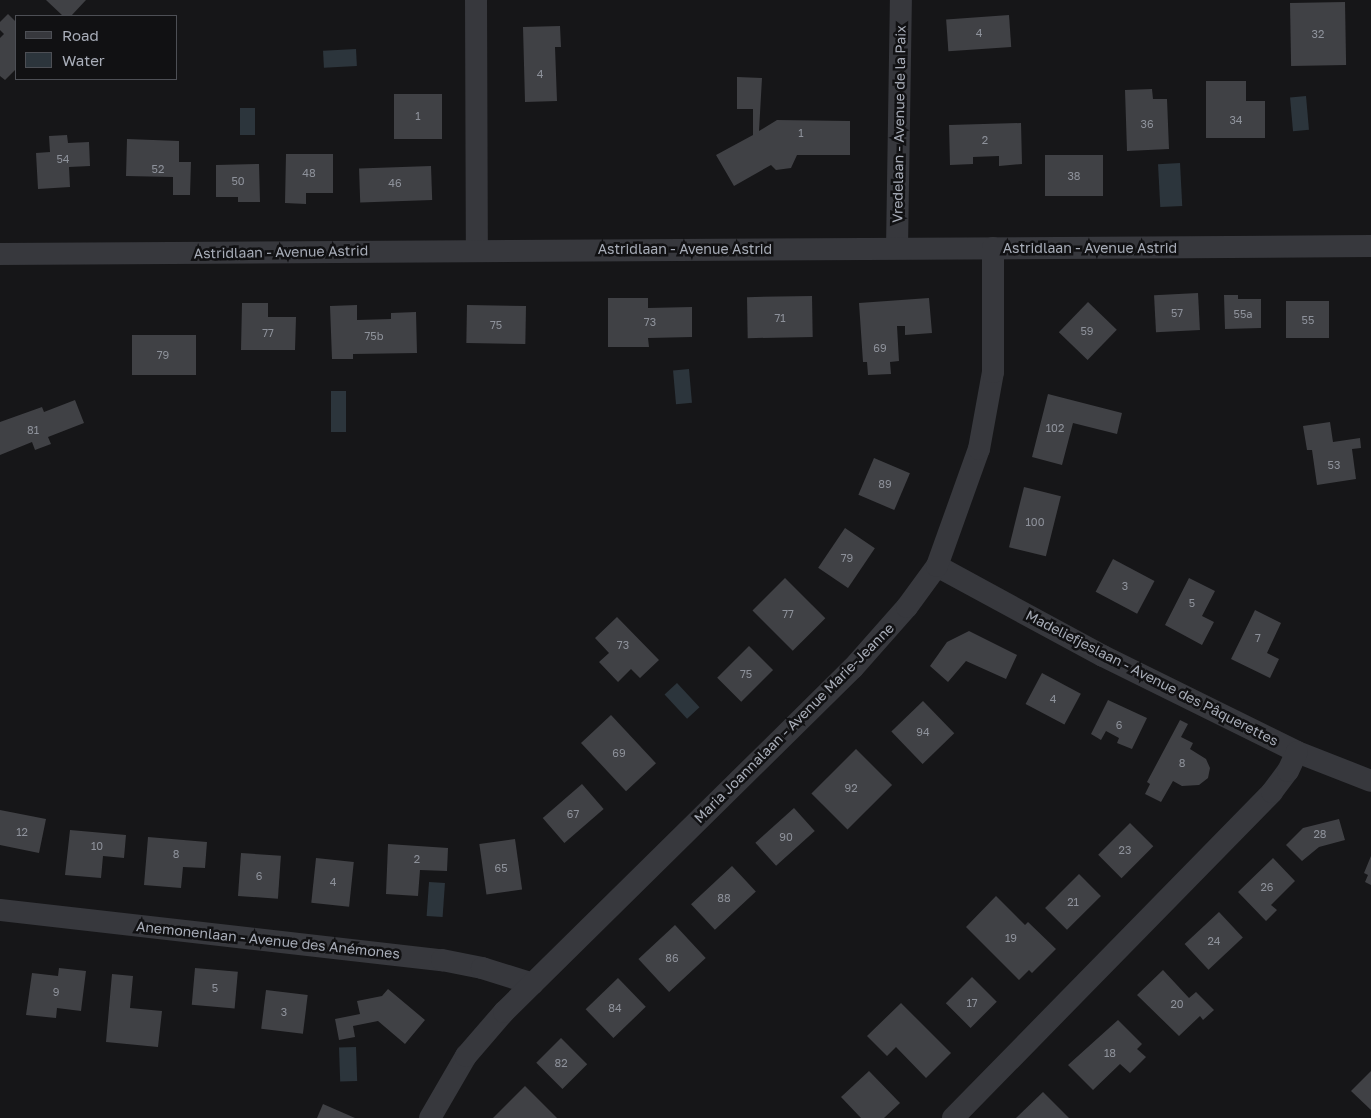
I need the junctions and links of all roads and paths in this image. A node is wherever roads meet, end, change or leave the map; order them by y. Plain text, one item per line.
1 (476, 0) edge
2 (901, 0) edge
3 (1371, 246) edge
4 (896, 248) junction
5 (993, 248) junction
6 (477, 250) junction
7 (0, 254) edge
8 (937, 566) junction
9 (1297, 752) junction
10 (1371, 781) edge
11 (0, 910) edge
12 (533, 984) junction
13 (430, 1118) edge
14 (953, 1118) edge

1 - 6 street
2 - 4 street, Vredelaan - Avenue de la Paix
3 - 5 street, Astridlaan - Avenue Astrid
4 - 5 street, Astridlaan - Avenue Astrid
4 - 6 street, Astridlaan - Avenue Astrid
5 - 8 street, Maria Joannalaan - Avenue Marie-Jeanne
6 - 7 street, Astridlaan - Avenue Astrid
8 - 9 street, Madeliefjeslaan - Avenue des Pâquerettes
8 - 12 street, Maria Joannalaan - Avenue Marie-Jeanne
9 - 10 street, Madeliefjeslaan - Avenue des Pâquerettes
9 - 14 street
11 - 12 street, Anemonenlaan - Avenue des Anémones
12 - 13 street, Maria Joannalaan - Avenue Marie-Jeanne

